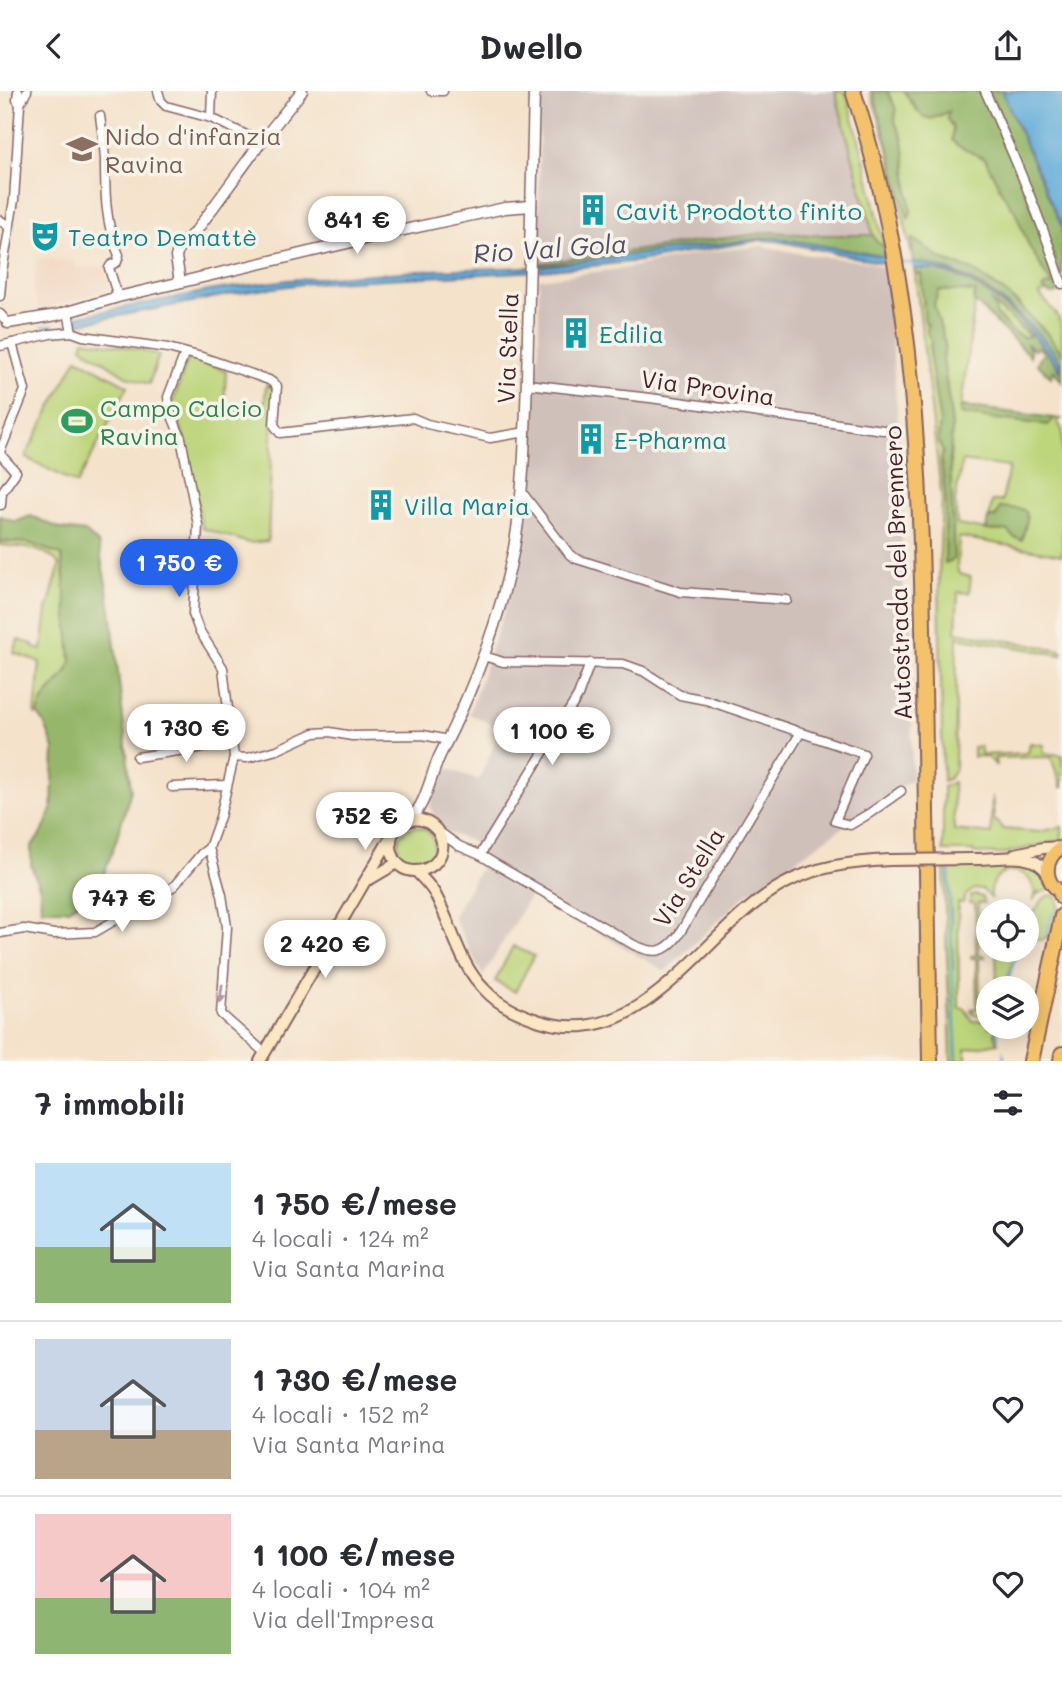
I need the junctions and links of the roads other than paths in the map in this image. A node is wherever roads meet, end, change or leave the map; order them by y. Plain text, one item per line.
1 (18, 91) edge
2 (27, 91) edge
3 (158, 91) edge
4 (212, 91) edge
5 (302, 91) edge
6 (431, 91) edge
7 (443, 91) edge
8 (534, 91) edge
9 (853, 91) edge
10 (863, 91) edge
11 (985, 91) edge
12 (20, 104) junction
13 (100, 116) dead end
14 (211, 118) junction
15 (261, 142) junction
16 (531, 206) junction
17 (0, 220) edge
18 (5, 232) edge
19 (897, 249) junction
20 (902, 271) junction
21 (180, 282) junction
22 (1062, 284) edge
23 (0, 296) edge
24 (118, 297) junction
25 (0, 314) edge
26 (70, 322) junction
27 (4, 323) edge
28 (48, 326) junction
29 (12, 342) junction
30 (0, 346) edge
31 (185, 353) junction
32 (527, 384) junction
33 (883, 430) dead end
34 (526, 432) junction
35 (0, 453) edge
36 (521, 491) junction
37 (1, 505) edge
38 (787, 600) dead end
39 (484, 656) junction
40 (590, 663) junction
41 (801, 732) junction
42 (448, 740) junction
43 (233, 743) junction
44 (137, 757) dead end
45 (234, 757) junction
46 (227, 785) junction
47 (172, 786) dead end
48 (901, 791) dead end
49 (425, 798) junction
50 (410, 820) junction
51 (436, 828) junction
52 (392, 835) junction
53 (459, 846) junction
54 (1062, 847) edge
55 (209, 848) junction
56 (480, 855) junction
57 (439, 858) junction
58 (992, 859) junction
59 (397, 863) junction
60 (416, 871) junction
61 (1048, 874) junction
62 (365, 884) junction
63 (1061, 894) edge
64 (436, 895) junction
65 (1062, 916) edge
66 (0, 933) edge
67 (929, 1035) junction
68 (1062, 1054) edge
69 (262, 1057) edge
70 (921, 1061) edge
71 (930, 1061) edge
72 (939, 1061) edge
73 (1031, 1061) edge
74 (1060, 1061) edge

1 - 12 street
2 - 12 street
3 - 14 street
4 - 14 street
5 - 15 street
6 - 7 street
8 - 16 street, Via Stella
9 - 19 highway, Autostrada del Brennero
10 - 19 highway, Autostrada del Brennero
11 - 22 street
12 - 18 street
13 - 24 street
14 - 15 street
15 - 21 street
16 - 21 street
16 - 32 street, Via Stella
17 - 18 street
18 - 23 street
19 - 20 highway, Autostrada del Brennero
20 - 67 highway, Autostrada del Brennero
20 - 72 highway, Autostrada del Brennero
21 - 24 street
24 - 26 street
25 - 27 street
26 - 28 street
26 - 28 street
26 - 31 street
27 - 28 street
28 - 29 street
29 - 30 street
29 - 35 street
31 - 34 street
31 - 43 street
32 - 33 street, Via Provina
32 - 34 street, Via Stella
34 - 36 street, Via Stella
35 - 37 street
36 - 38 street
36 - 39 street, Via Stella
39 - 40 street
39 - 42 street, Via Stella
40 - 41 street
40 - 56 street
41 - 48 street
41 - 56 street, Via Stella
42 - 45 street
42 - 49 street, Via Stella
43 - 44 street
43 - 45 street
45 - 46 street
46 - 47 street
46 - 55 street
49 - 50 street, Via Stella
49 - 51 street
50 - 51 main road, Via Stella
50 - 52 main road, Via Stella
51 - 53 street, Via Stella
51 - 57 main road
52 - 59 main road
52 - 62 main road, Via Stella
53 - 56 street, Via Stella
53 - 57 street
54 - 58 main road
54 - 61 main road
55 - 66 street
55 -> 69 street
57 - 60 main road
57 - 64 main road
58 - 61 main road
58 - 64 main road, bridge
59 - 60 main road
59 - 62 main road, Via Stella
60 - 64 main road
61 - 63 main road
62 - 69 main road, Via Stella
65 - 73 highway
67 - 70 highway
67 - 71 highway, Autostrada del Brennero
68 - 74 highway

